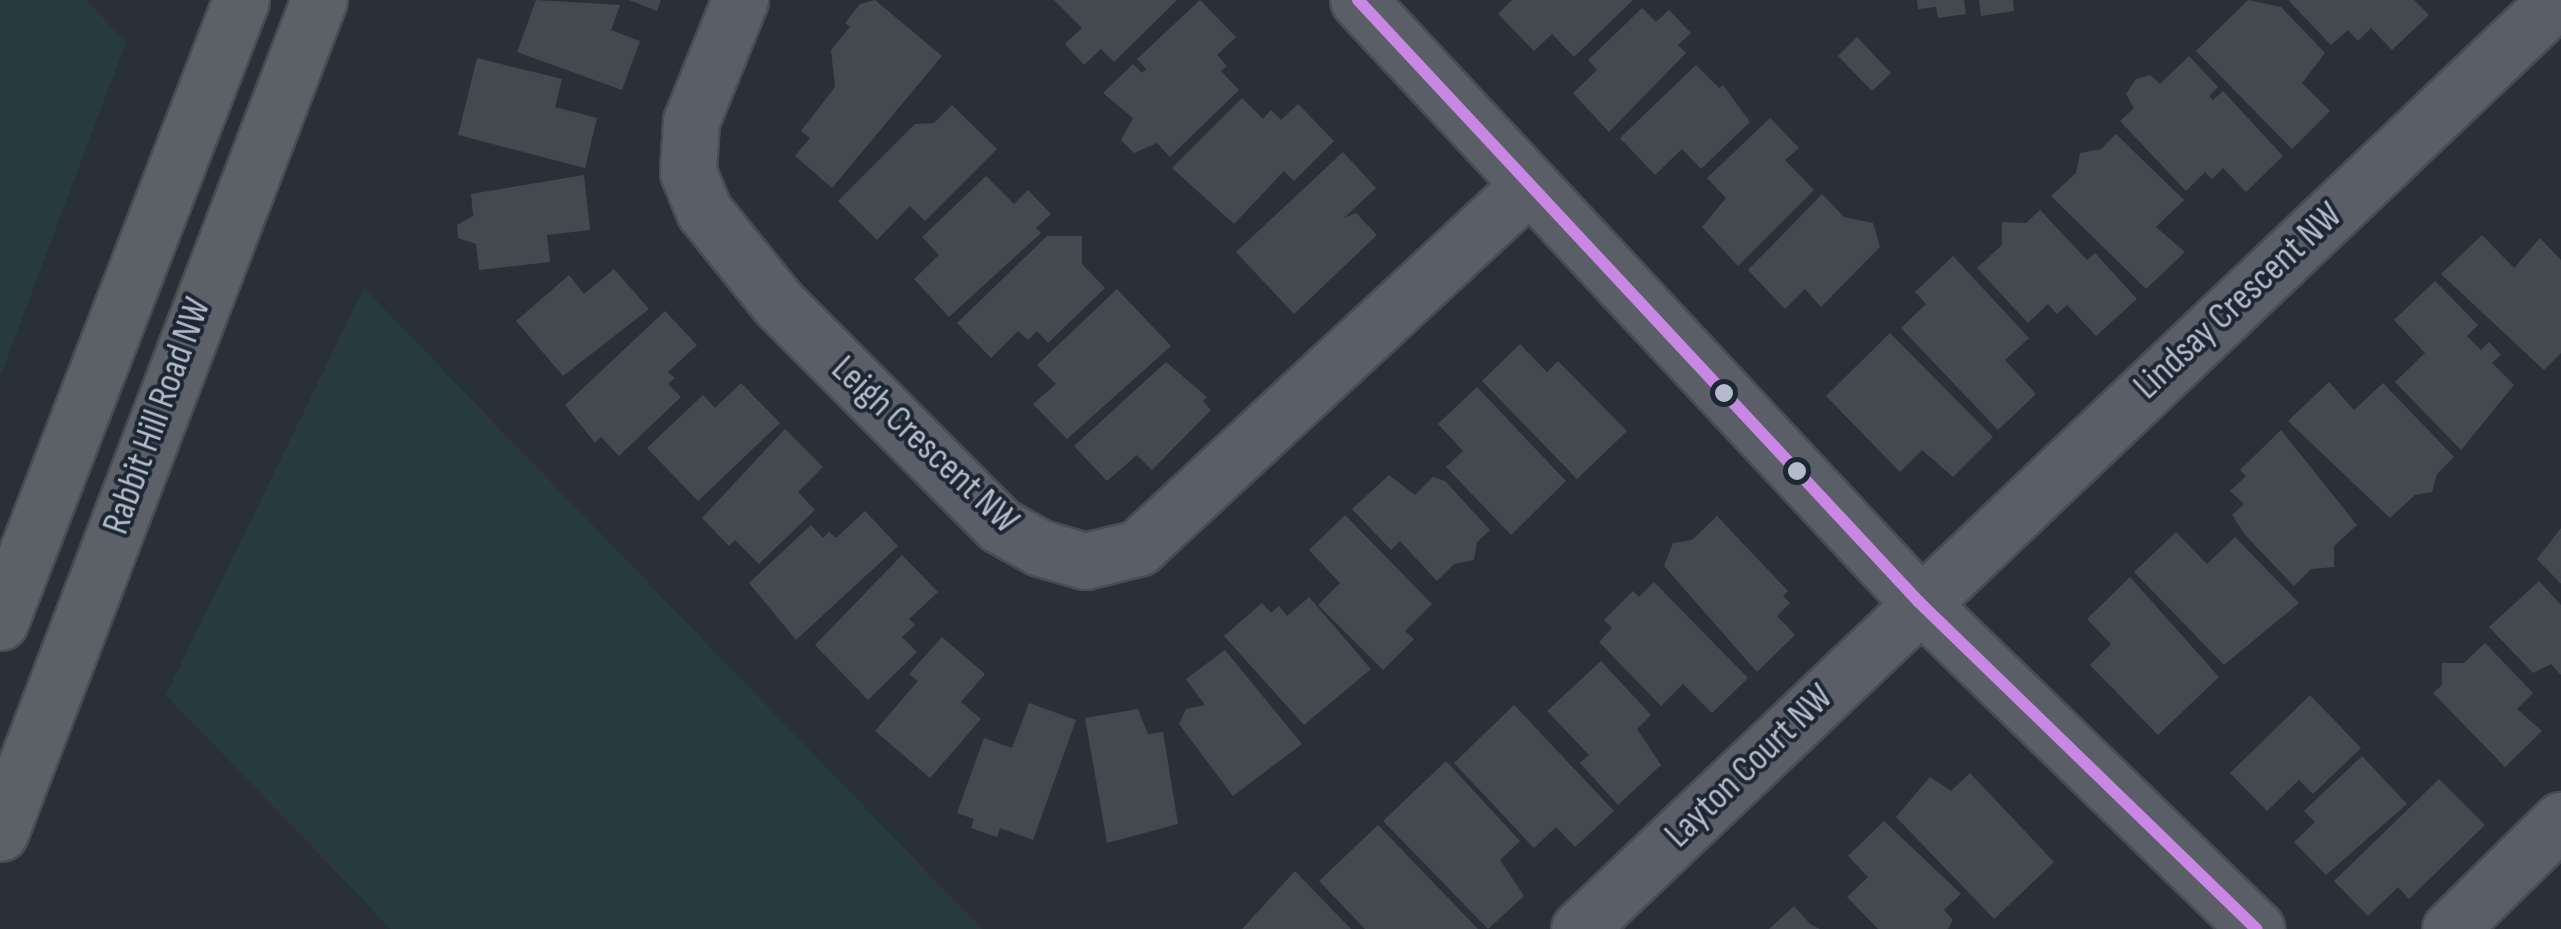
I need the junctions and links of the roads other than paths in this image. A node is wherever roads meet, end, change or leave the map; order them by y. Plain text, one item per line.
1 (241, 0) edge
2 (319, 0) edge
3 (740, 0) edge
4 (1358, 0) edge
5 (2557, 0) edge
6 (1526, 188) junction
7 (1919, 602) junction
8 (0, 622) edge
9 (2561, 820) edge
10 (0, 833) edge
11 (1579, 929) edge
12 (2257, 929) edge
13 (2450, 929) edge

1 - 8 main road, Rabbit Hill Road NW
2 - 10 main road, Rabbit Hill Road NW
3 - 6 street, Leigh Crescent NW
4 - 6 street
5 - 7 street, Lindsay Crescent NW
6 - 7 street
7 - 11 street, Layton Court NW
7 - 12 street
9 - 13 street

